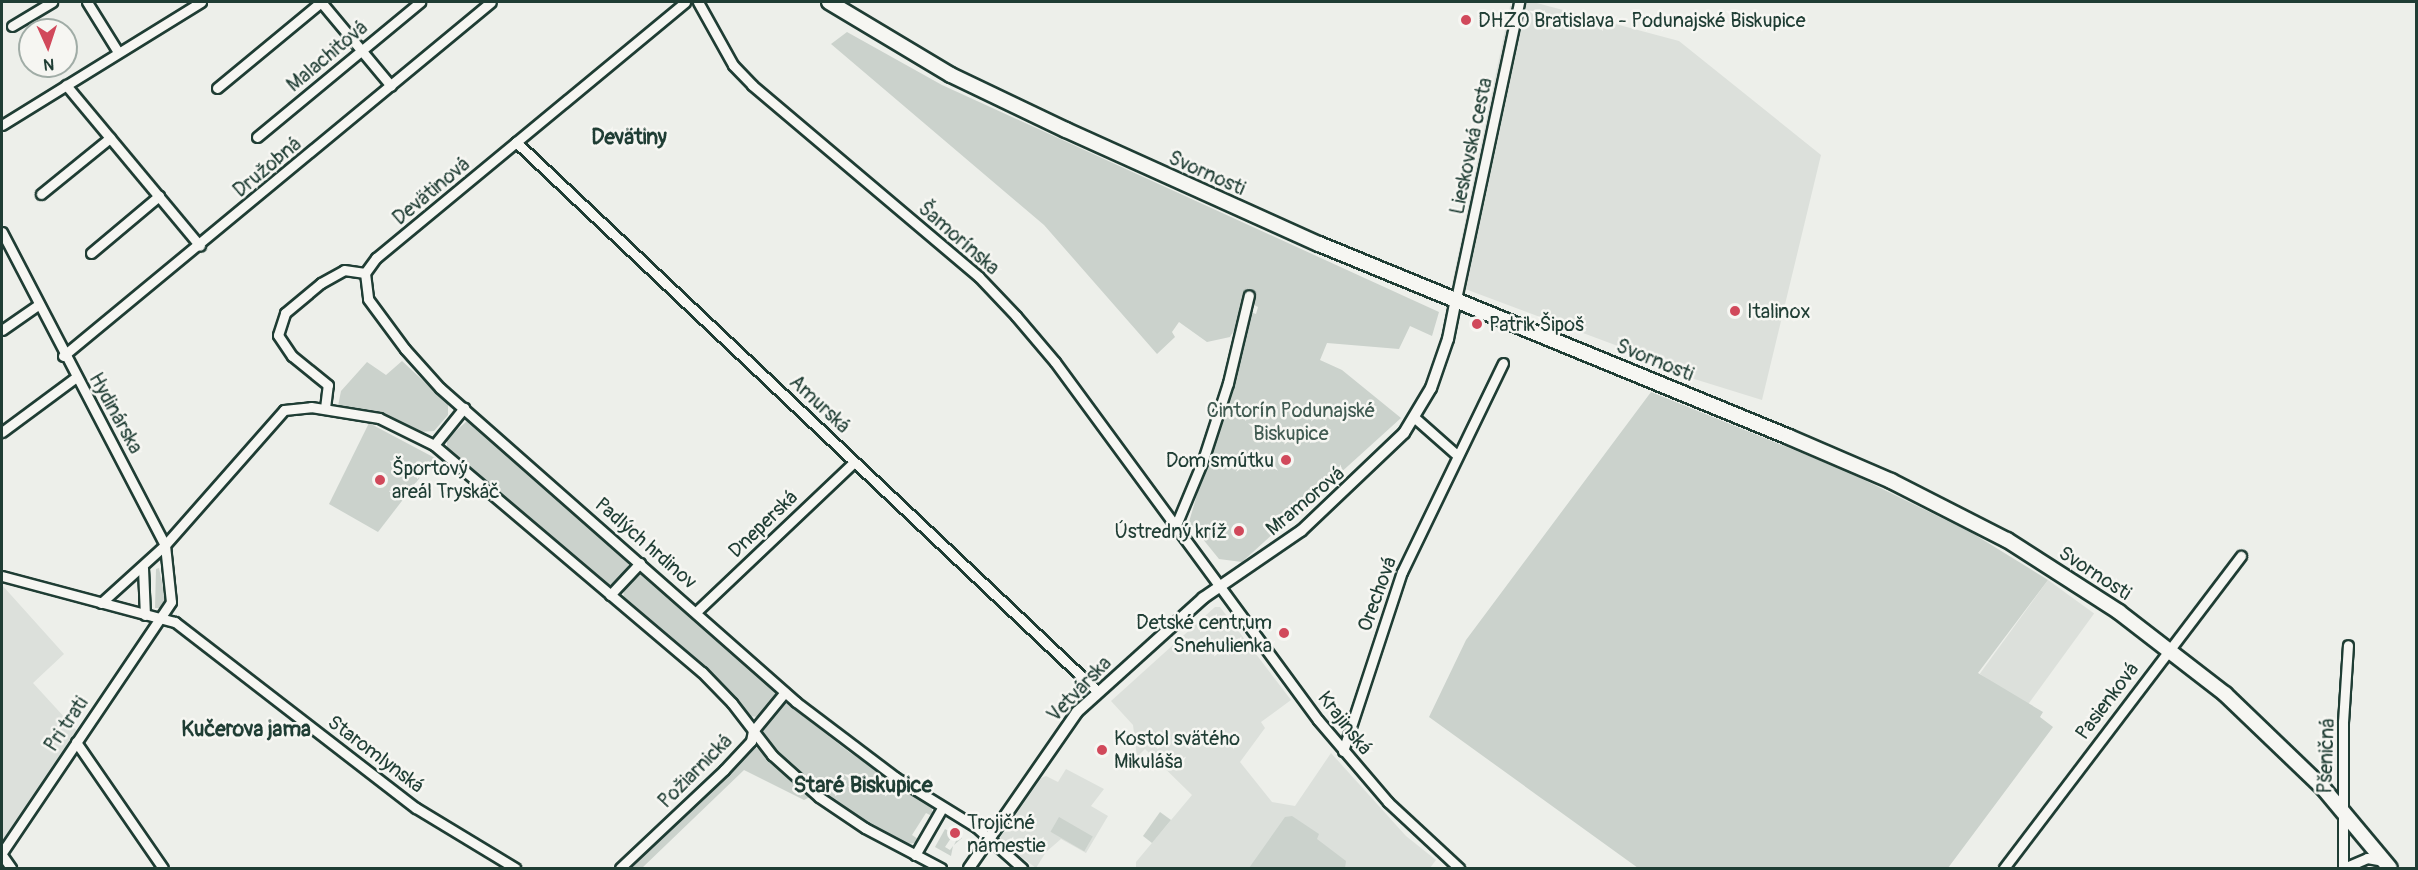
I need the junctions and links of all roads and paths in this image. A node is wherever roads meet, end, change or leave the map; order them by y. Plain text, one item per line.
1 (52, 2) edge
2 (87, 2) edge
3 (201, 2) edge
4 (321, 2) edge
5 (420, 2) edge
6 (490, 2) edge
7 (685, 2) edge
8 (699, 2) edge
9 (829, 2) edge
10 (1519, 2) edge
11 (12, 27) dead end
12 (362, 50) junction
13 (118, 52) junction
14 (66, 85) junction
15 (391, 86) junction
16 (217, 88) dead end
17 (2, 125) edge
18 (257, 137) dead end
19 (110, 138) junction
20 (516, 142) junction
21 (41, 194) dead end
22 (159, 196) junction
23 (2, 232) edge
24 (200, 246) junction
25 (5, 252) edge
26 (90, 253) dead end
27 (365, 273) junction
28 (1249, 295) dead end
29 (1456, 299) junction
30 (38, 305) junction
31 (2, 330) edge
32 (63, 356) junction
33 (1503, 363) dead end
34 (75, 378) junction
35 (325, 408) junction
36 (464, 408) junction
37 (1415, 418) junction
38 (2, 432) edge
39 (434, 445) junction
40 (1457, 454) junction
41 (855, 462) junction
42 (1176, 525) junction
43 (165, 545) junction
44 (2241, 556) dead end
45 (640, 563) junction
46 (143, 568) junction
47 (2, 576) edge
48 (1220, 586) junction
49 (610, 595) junction
50 (101, 603) junction
51 (696, 612) junction
52 (145, 615) junction
53 (162, 617) junction
54 (2348, 645) dead end
55 (2169, 650) junction
56 (785, 692) junction
57 (1098, 692) junction
58 (753, 731) junction
59 (76, 742) junction
60 (1343, 750) junction
61 (942, 808) junction
62 (2342, 811) junction
63 (988, 839) junction
64 (2, 854) edge
65 (915, 855) junction
66 (2387, 865) edge
67 (11, 868) edge
68 (163, 868) edge
69 (514, 868) edge
70 (620, 868) edge
71 (941, 868) edge
72 (969, 868) edge
73 (1022, 868) edge
74 (1459, 868) edge
75 (2004, 868) edge
76 (2344, 868) edge

1 - 11 street
2 - 13 street
3 - 13 street
4 - 12 street
4 - 16 street
5 - 12 street, Malachitová
6 - 15 street, Družobná
7 - 20 street, Devätinová
8 - 42 street, Šamorínska
9 - 29 main road, Svornosti
10 - 29 street, Lieskovská cesta
12 - 15 street
12 - 18 street, Malachitová
13 - 14 street
14 - 17 street
14 - 19 street
15 - 24 street, Družobná
19 - 21 street
19 - 22 street
20 - 27 street, Devätinová
20 - 41 street, Amurská
22 - 24 street
22 - 26 street
23 - 25 street, Hydinárska
24 - 32 street, Družobná
25 - 30 street, Hydinárska
27 - 35 street
27 - 36 street, Padlých hrdinov
28 - 42 street
29 - 37 street, Mramorová
29 - 55 main road, Svornosti
30 - 31 street
30 - 32 street, Hydinárska
32 - 34 street, Hydinárska
33 - 40 street, Orechová
34 - 38 street
34 - 43 street, Hydinárska
35 - 39 street
35 - 43 street
36 - 39 street
36 - 45 street, Padlých hrdinov
37 - 40 street
37 - 48 street, Mramorová
39 - 49 street
40 - 60 street, Orechová
41 - 51 street, Dneperská
41 - 57 street, Amurská
42 - 48 street, Šamorínska
43 - 46 street
43 - 53 street, Hydinárska
44 - 55 street, Pasienková
45 - 49 street
45 - 51 street, Padlých hrdinov
46 - 50 street
46 - 52 street
47 - 50 street
48 - 57 street, Vetvárska
48 - 60 street, Krajinská
49 - 58 street
50 - 52 street
51 - 56 street, Padlých hrdinov
52 - 53 street
53 - 59 street, Pri trati
53 - 69 street, Staromlynská
54 - 62 street, Pšeničná
55 - 62 main road, Svornosti
55 - 75 street, Pasienková
56 - 58 street, Požiarnická
56 - 61 street, Padlých hrdinov
57 - 63 street, Vetvárska
58 - 65 street
58 - 70 street, Požiarnická
59 - 64 street, Pri trati
59 - 68 street
60 - 74 street, Krajinská
61 - 63 street
61 - 65 street
62 - 66 main road, Svornosti
62 - 76 street, Pšeničná
63 - 72 street, Vetvárska
63 - 73 street
64 - 67 street
65 - 71 street
66 - 76 street

